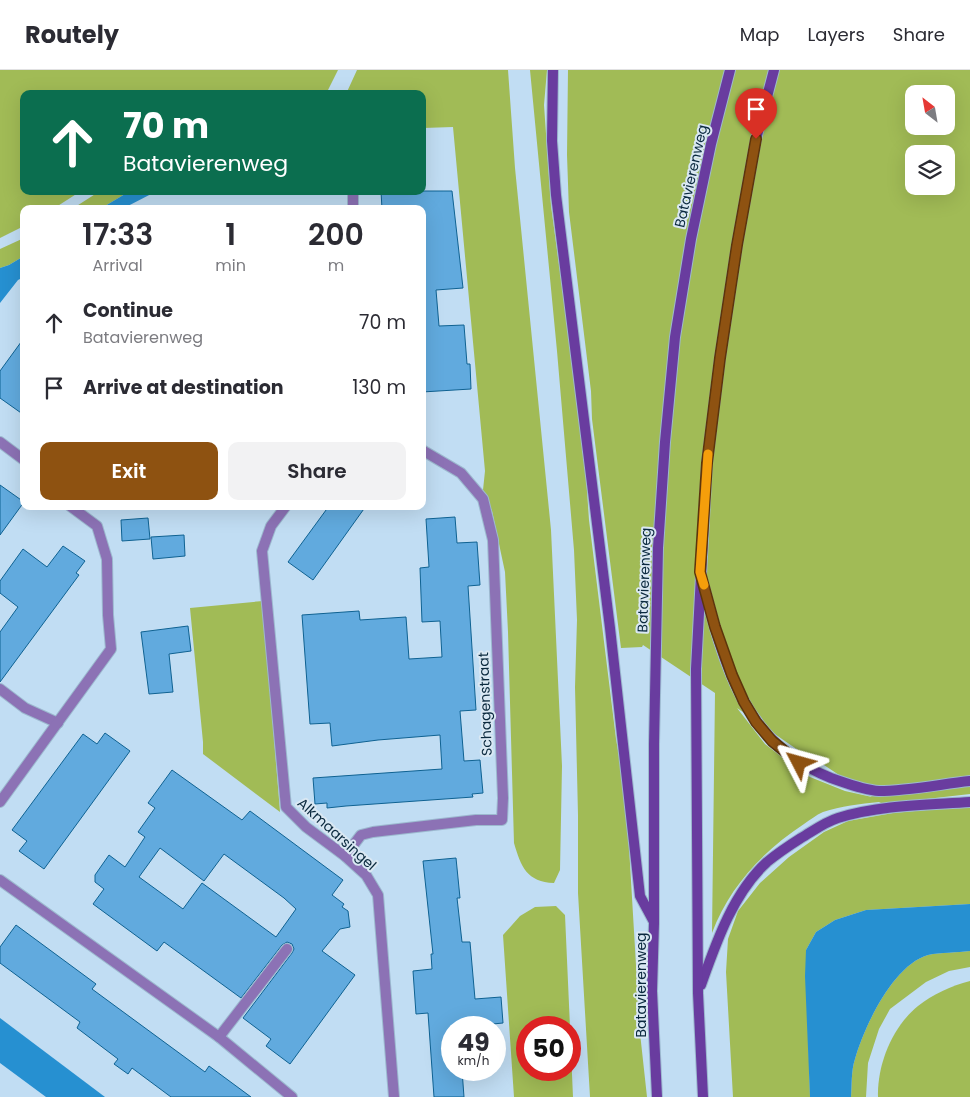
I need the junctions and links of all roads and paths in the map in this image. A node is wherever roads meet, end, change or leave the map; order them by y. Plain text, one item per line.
1 (553, 70) edge
2 (730, 70) edge
3 (774, 70) edge
4 (0, 442) edge
5 (426, 452) edge
6 (20, 457) edge
7 (75, 510) edge
8 (283, 510) edge
9 (700, 572) junction
10 (0, 689) edge
11 (58, 723) junction
12 (970, 781) edge
13 (0, 802) edge
14 (970, 802) edge
15 (345, 856) junction
16 (0, 880) edge
17 (654, 923) junction
18 (287, 949) dead end
19 (698, 992) junction
20 (219, 1038) junction
21 (292, 1097) edge
22 (394, 1097) edge
23 (657, 1097) edge
24 (703, 1097) edge

1 - 17 main road
2 - 17 main road, Batavierenweg
3 - 9 main road
4 - 6 street
5 - 15 street, Schagenstraat
7 - 11 street
8 - 15 street, Alkmaarsingel
9 - 12 main road
9 - 19 main road
10 - 11 street
11 - 13 street
14 - 19 main road
15 - 22 street, Alkmaarsingel
16 - 20 street
17 - 23 main road, Batavierenweg
18 - 20 street
19 - 24 main road
20 - 21 street

